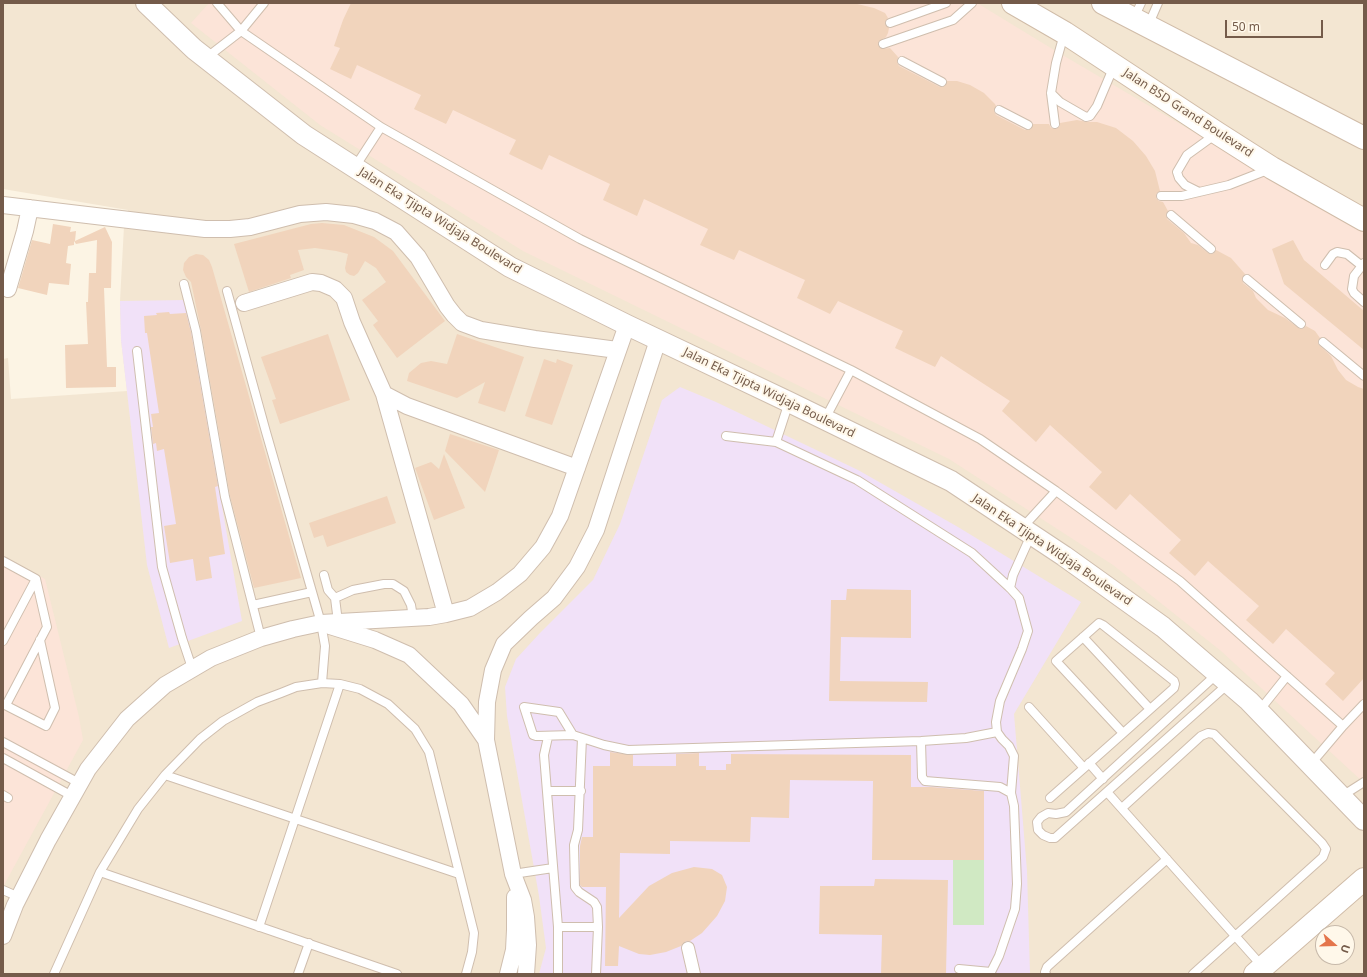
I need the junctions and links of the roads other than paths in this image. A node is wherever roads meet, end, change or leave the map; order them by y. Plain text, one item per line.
1 (146, 3) edge
2 (217, 3) edge
3 (264, 3) edge
4 (946, 3) edge
5 (1013, 3) edge
6 (1103, 3) edge
7 (1158, 3) edge
8 (967, 4) edge
9 (1141, 16) edge
10 (890, 23) dead end
11 (241, 31) junction
12 (1064, 33) junction
13 (883, 44) dead end
14 (206, 58) junction
15 (902, 61) dead end
16 (1114, 65) junction
17 (942, 82) dead end
18 (1051, 93) junction
19 (998, 110) dead end
20 (1055, 124) dead end
21 (1028, 125) dead end
22 (381, 127) junction
23 (1217, 133) junction
24 (1364, 138) edge
25 (355, 167) junction
26 (1272, 168) junction
27 (1198, 192) junction
28 (1161, 196) dead end
29 (3, 205) edge
30 (30, 208) junction
31 (1171, 215) dead end
32 (1364, 220) edge
33 (1211, 249) dead end
34 (1363, 264) edge
35 (1325, 265) dead end
36 (1247, 279) dead end
37 (184, 284) dead end
38 (8, 289) dead end
39 (227, 291) dead end
40 (244, 302) dead end
41 (1364, 302) edge
42 (1301, 324) dead end
43 (626, 325) junction
44 (658, 340) junction
45 (1323, 342) dead end
46 (617, 350) junction
47 (137, 351) dead end
48 (851, 370) junction
49 (1364, 376) edge
50 (384, 394) junction
51 (789, 402) junction
52 (825, 419) junction
53 (726, 436) dead end
54 (776, 442) junction
55 (577, 468) junction
56 (1056, 491) junction
57 (1026, 532) junction
58 (3, 562) edge
59 (324, 575) dead end
60 (36, 579) junction
61 (1010, 588) junction
62 (312, 592) junction
63 (335, 598) junction
64 (253, 605) junction
65 (446, 614) junction
66 (413, 617) junction
67 (338, 622) junction
68 (321, 623) junction
69 (1083, 636) junction
70 (261, 638) junction
71 (40, 640) junction
72 (3, 641) edge
73 (192, 668) junction
74 (1287, 676) junction
75 (1223, 678) junction
76 (322, 683) junction
77 (340, 684) junction
78 (4, 704) edge
79 (1364, 704) edge
80 (1029, 707) dead end
81 (1150, 709) junction
82 (1259, 711) junction
83 (1343, 726) junction
84 (997, 732) junction
85 (1123, 733) junction
86 (574, 735) junction
87 (548, 737) junction
88 (582, 738) junction
89 (486, 740) junction
90 (921, 741) junction
91 (3, 742) edge
92 (3, 758) edge
93 (1310, 764) junction
94 (1087, 766) junction
95 (165, 775) junction
96 (1103, 779) junction
97 (1364, 782) edge
98 (76, 789) junction
99 (546, 791) junction
100 (580, 791) junction
101 (1107, 792) junction
102 (1011, 793) junction
103 (1342, 797) junction
104 (1050, 798) dead end
105 (1122, 808) junction
106 (295, 819) junction
107 (1364, 820) edge
108 (1167, 859) junction
109 (553, 868) junction
110 (100, 872) junction
111 (459, 874) junction
112 (514, 877) junction
113 (1364, 879) edge
114 (3, 890) edge
115 (19, 897) junction
116 (259, 927) junction
117 (558, 927) junction
118 (598, 927) junction
119 (3, 936) edge
120 (1236, 936) junction
121 (308, 943) junction
122 (688, 948) dead end
123 (959, 969) dead end
124 (1259, 971) edge
125 (990, 973) edge
126 (54, 974) edge
127 (298, 974) edge
128 (398, 974) edge
129 (466, 974) edge
130 (508, 974) edge
131 (526, 974) edge
132 (558, 974) edge
133 (596, 974) edge
134 (694, 974) edge
135 (1046, 974) edge
136 (1193, 974) edge

1 - 14 street, Jalan Eka Tjipta Widjaja Boulevard
2 - 11 lane
3 - 11 lane
4 - 10 lane
5 - 12 main road, Jalan BSD Grand Boulevard
6 - 9 main road
7 - 9 lane
8 - 13 lane
9 - 24 main road
11 - 14 lane
11 - 22 lane
12 - 16 main road, Jalan BSD Grand Boulevard
12 - 18 lane
14 - 25 street, Jalan Eka Tjipta Widjaja Boulevard
15 - 17 lane
16 - 18 lane
16 - 23 main road, Jalan BSD Grand Boulevard
18 - 20 lane
19 - 21 lane
22 - 25 lane
22 - 48 lane
23 - 26 main road, Jalan BSD Grand Boulevard
23 - 27 lane
25 - 43 street, Jalan Eka Tjipta Widjaja Boulevard
26 - 27 lane
26 - 32 main road, Jalan BSD Grand Boulevard
27 - 28 lane
29 - 30 street
30 - 38 street
30 - 46 street
31 - 33 lane
34 - 35 lane
34 - 41 lane
36 - 42 lane
37 - 64 lane
39 - 62 lane
40 - 50 street
43 - 44 street, Jalan Eka Tjipta Widjaja Boulevard
43 - 46 street
44 - 51 street, Jalan Eka Tjipta Widjaja Boulevard
44 - 89 street
45 - 49 lane
46 - 55 street
47 - 73 lane
48 - 52 lane
48 - 56 lane
50 - 55 street
50 - 65 street
51 - 52 street, Jalan Eka Tjipta Widjaja Boulevard
51 - 54 lane
52 - 57 street, Jalan Eka Tjipta Widjaja Boulevard
53 - 54 lane
54 - 61 lane
55 - 65 street
56 - 57 lane
56 - 74 lane
57 - 61 lane
57 - 75 street, Jalan Eka Tjipta Widjaja Boulevard
58 - 60 lane
59 - 63 lane
60 - 71 lane
60 - 72 lane
61 - 84 lane
62 - 64 lane
62 - 68 lane
63 - 66 lane
63 - 67 lane
64 - 70 lane
65 - 66 street
66 - 67 street
67 - 68 street
68 - 70 street
68 - 76 lane
68 - 89 street
69 - 81 lane
69 - 81 lane
69 - 85 lane
70 - 73 street
71 - 78 lane
71 - 78 lane
73 - 98 street
74 - 82 lane
74 - 83 lane
75 - 82 street, Jalan Eka Tjipta Widjaja Boulevard
75 - 96 lane
75 - 101 lane
76 - 77 lane
76 - 95 lane
77 - 106 lane
77 - 111 lane
79 - 83 lane
80 - 94 lane
81 - 85 lane
82 - 93 street, Jalan Eka Tjipta Widjaja Boulevard
83 - 93 lane
84 - 90 lane
84 - 102 lane
85 - 94 lane
86 - 87 lane
86 - 87 lane
86 - 88 lane
87 - 99 lane
88 - 90 lane
88 - 100 lane
89 - 112 street
90 - 102 lane
91 - 98 lane
92 - 98 lane
93 - 103 street, Jalan Eka Tjipta Widjaja Boulevard
94 - 96 lane
94 - 104 lane
95 - 106 lane
95 - 110 lane
96 - 101 lane
97 - 103 lane
98 - 115 street
99 - 100 lane
99 - 109 lane
100 - 118 lane
101 - 105 lane
102 - 125 lane
103 - 107 street, Jalan Eka Tjipta Widjaja Boulevard
105 - 108 lane
105 - 120 lane
106 - 111 lane
106 - 116 lane
108 - 120 lane
108 - 135 lane
109 - 112 lane
109 - 117 lane
110 - 116 lane
110 - 126 lane
111 - 129 lane
112 - 130 street
112 - 131 street
113 - 124 main road
114 - 115 lane
115 - 119 street
116 - 121 lane
117 - 118 lane
117 - 132 lane
118 - 133 lane
120 - 124 lane
120 - 136 lane
121 - 127 lane
121 - 128 lane
122 - 134 street
123 - 125 lane

